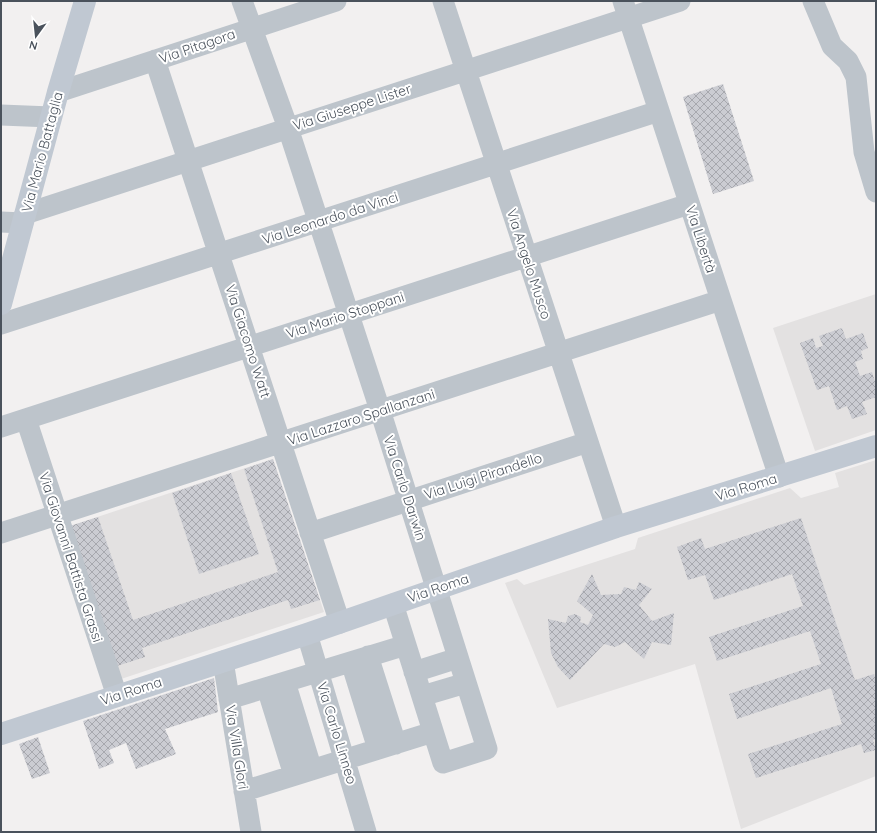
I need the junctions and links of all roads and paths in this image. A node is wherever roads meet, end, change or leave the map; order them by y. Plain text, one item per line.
1 (85, 1) edge
2 (242, 1) edge
3 (336, 1) edge
4 (443, 1) edge
5 (680, 1) edge
6 (813, 1) edge
7 (626, 9) edge
8 (251, 28) junction
9 (155, 60) junction
10 (466, 70) junction
11 (58, 92) junction
12 (659, 111) junction
13 (1, 115) edge
14 (51, 117) junction
15 (288, 128) junction
16 (188, 160) junction
17 (496, 164) junction
18 (876, 192) edge
19 (690, 204) junction
20 (24, 219) junction
21 (318, 221) junction
22 (1, 222) edge
23 (219, 254) junction
24 (527, 256) junction
25 (721, 300) junction
26 (1, 304) edge
27 (349, 314) junction
28 (1, 324) edge
29 (249, 346) junction
30 (559, 352) junction
31 (380, 410) junction
32 (26, 419) junction
33 (1, 427) edge
34 (281, 442) junction
35 (588, 442) junction
36 (876, 446) edge
37 (779, 477) junction
38 (410, 500) junction
39 (57, 515) junction
40 (616, 527) junction
41 (1, 533) edge
42 (310, 533) junction
43 (436, 589) junction
44 (393, 604) junction
45 (340, 623) junction
46 (307, 634) junction
47 (406, 645) junction
48 (458, 658) junction
49 (360, 659) junction
50 (222, 661) junction
51 (318, 672) junction
52 (414, 672) junction
53 (466, 683) junction
54 (276, 685) junction
55 (117, 696) junction
56 (422, 696) junction
57 (229, 700) junction
58 (433, 732) junction
59 (1, 734) edge
60 (387, 747) junction
61 (345, 760) junction
62 (303, 772) junction
63 (244, 791) junction
64 (250, 832) edge
65 (366, 832) edge

1 - 11 main road, Via Mario Battaglia
2 - 8 street, Via Carlo Darwin
3 - 8 street, Via Pitagora
4 - 10 street, Via Angelo Musco
5 - 7 street, Via Giuseppe Lister
6 - 18 street
7 - 10 street, Via Giuseppe Lister
7 - 12 street, Via Libertà
8 - 9 street, Via Pitagora
8 - 15 street, Via Carlo Darwin
9 - 11 street, Via Pitagora
9 - 16 street, Via Giacomo Watt
10 - 15 street, Via Giuseppe Lister
10 - 17 street, Via Angelo Musco
11 - 14 main road, Via Mario Battaglia
12 - 17 street, Via Leonardo da Vinci
12 - 19 street, Via Libertà
13 - 14 street
14 - 20 main road, Via Mario Battaglia
15 - 16 street, Via Giuseppe Lister
15 - 21 street, Via Carlo Darwin
16 - 20 street, Via Giuseppe Lister
16 - 23 street, Via Giacomo Watt
17 - 21 street, Via Leonardo da Vinci
17 - 24 street, Via Angelo Musco
19 - 24 street, Via Mario Stoppani
19 - 25 street, Via Libertà
20 - 22 street
20 - 26 main road, Via Mario Battaglia
21 - 23 street, Via Leonardo da Vinci
21 - 27 street, Via Carlo Darwin
23 - 28 street, Via Leonardo da Vinci
23 - 29 street, Via Giacomo Watt
24 - 27 street, Via Mario Stoppani
24 - 30 street, Via Angelo Musco
25 - 30 street, Via Lazzaro Spallanzani
25 - 37 street, Via Libertà
27 - 29 street, Via Mario Stoppani
27 - 31 street, Via Carlo Darwin
29 - 32 street, Via Mario Stoppani
29 - 34 street, Via Giacomo Watt
30 - 31 street, Via Lazzaro Spallanzani
30 - 35 street, Via Angelo Musco
31 - 34 street, Via Lazzaro Spallanzani
31 - 38 street, Via Carlo Darwin
32 - 33 street, Via Mario Stoppani
32 - 39 street, Via Giovanni Battista Grassi
34 - 39 street, Via Lazzaro Spallanzani
34 - 42 street, Via Giacomo Watt
35 - 38 street, Via Luigi Pirandello
35 - 40 street, Via Angelo Musco
36 - 37 main road, Via Roma
37 - 40 main road, Via Roma
38 - 42 street, Via Luigi Pirandello
38 - 43 street, Via Carlo Darwin
39 - 41 street, Via Lazzaro Spallanzani
39 - 55 street, Via Giovanni Battista Grassi
40 - 43 main road, Via Roma
42 - 45 street, Via Giacomo Watt
43 - 44 main road, Via Roma
43 - 48 street, Via Carlo Darwin
44 - 45 main road, Via Roma
44 - 47 street
45 - 46 main road, Via Roma
46 - 50 main road, Via Roma
46 - 51 street, Via Carlo Linneo
47 - 49 street
47 - 52 street
48 - 52 street
48 - 53 street, Via Carlo Darwin
49 - 51 street
49 - 60 street
50 - 55 main road, Via Roma
50 - 57 street, Via Villa Glori
51 - 54 street
51 - 61 street, Via Carlo Linneo
52 - 56 street
53 - 56 street
53 - 58 street, Via Carlo Darwin
54 - 57 street
54 - 62 street
55 - 59 main road, Via Roma
56 - 58 street
57 - 63 street, Via Villa Glori
58 - 60 street
60 - 61 street
61 - 62 street
61 - 65 street, Via Carlo Linneo
62 - 63 street
63 - 64 street, Via Villa Glori

